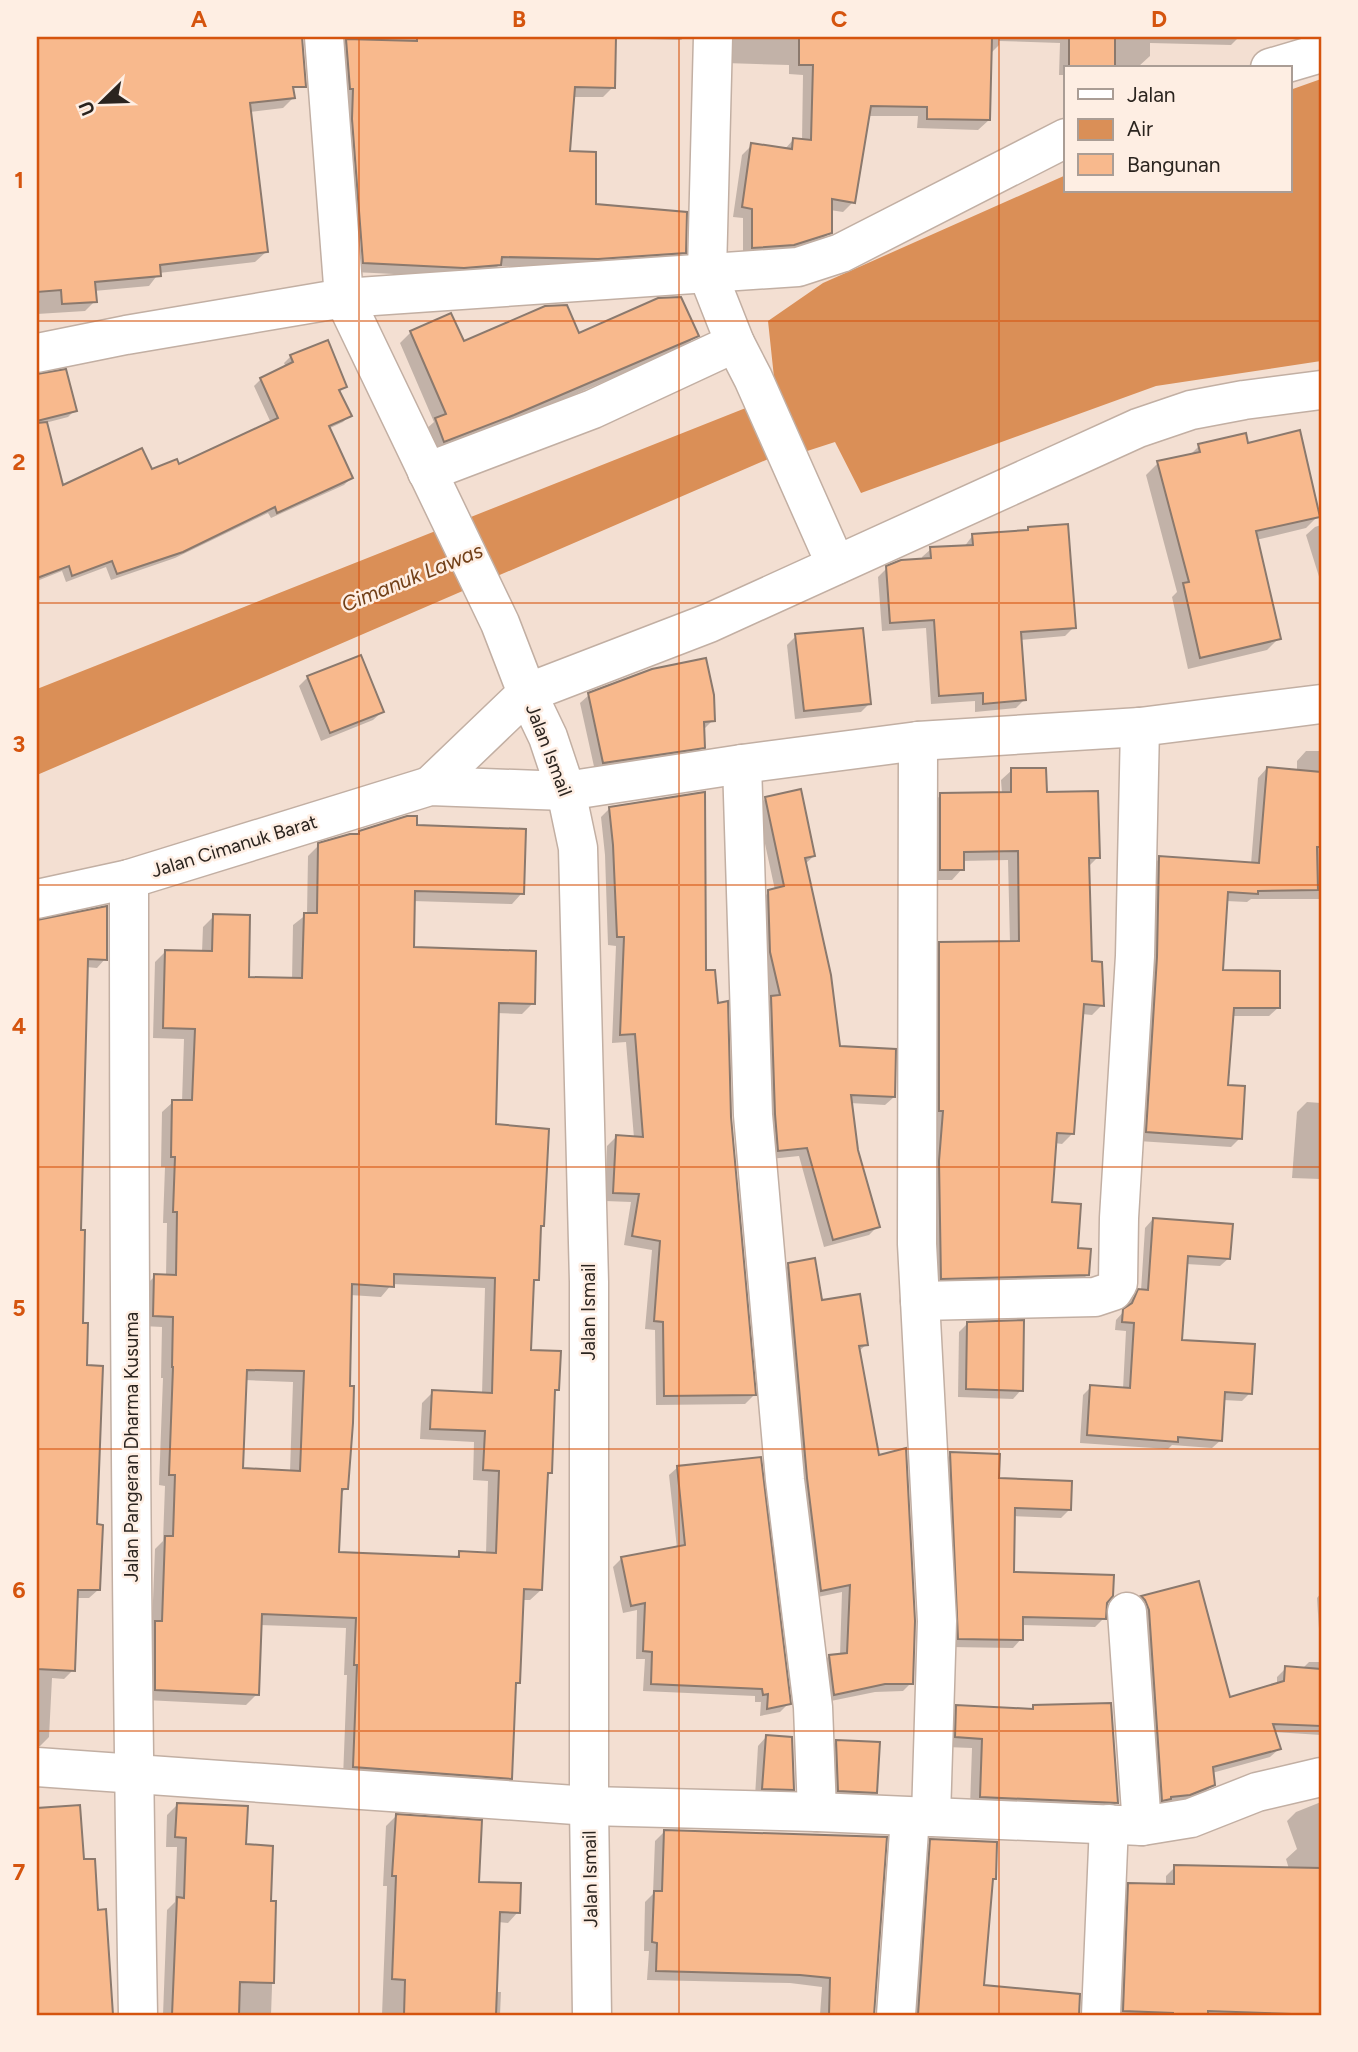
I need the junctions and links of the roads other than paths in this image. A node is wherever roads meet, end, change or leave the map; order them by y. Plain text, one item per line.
1 (324, 37) edge
2 (713, 37) edge
3 (1321, 54) edge
4 (1277, 66) edge
5 (1064, 139) edge
6 (707, 272) junction
7 (344, 298) junction
8 (735, 344) junction
9 (37, 353) edge
10 (1321, 390) edge
11 (432, 481) junction
12 (836, 565) junction
13 (527, 693) junction
14 (1321, 704) edge
15 (1140, 727) junction
16 (918, 741) junction
17 (742, 764) junction
18 (430, 786) junction
19 (566, 791) junction
20 (129, 879) junction
21 (37, 899) edge
22 (920, 1301) junction
23 (1127, 1612) dead end
24 (37, 1768) edge
25 (133, 1775) junction
26 (1321, 1777) edge
27 (589, 1806) junction
28 (817, 1812) junction
29 (921, 1817) junction
30 (1125, 1825) junction
31 (138, 2015) edge
32 (592, 2015) edge
33 (896, 2015) edge
34 (1101, 2015) edge

1 - 7 street
2 - 6 street
3 - 4 street
5 - 6 street
6 - 7 street
6 - 8 street
7 - 9 street
7 - 11 street, Jalan Ismail
8 - 11 street
8 - 12 street
10 - 12 street
11 - 13 street, Jalan Ismail
12 - 13 street
13 - 18 street
13 - 19 street, Jalan Ismail
14 - 15 street
15 - 16 street
15 - 22 street
16 - 17 street
16 - 22 street
17 - 19 street
17 - 28 street
18 - 19 street
18 - 20 street, Jalan Cimanuk Barat
19 - 27 street, Jalan Ismail
20 - 21 street, Jalan Cimanuk Barat
20 - 25 street, Jalan Pangeran Dharma Kusuma
22 - 29 street
23 - 30 street
24 - 25 street
25 - 27 street
25 - 31 street, Jalan Pangeran Dharma Kusuma
26 - 30 street
27 - 28 street
27 - 32 street, Jalan Ismail
28 - 29 street
29 - 30 street
29 - 33 street
30 - 34 street

